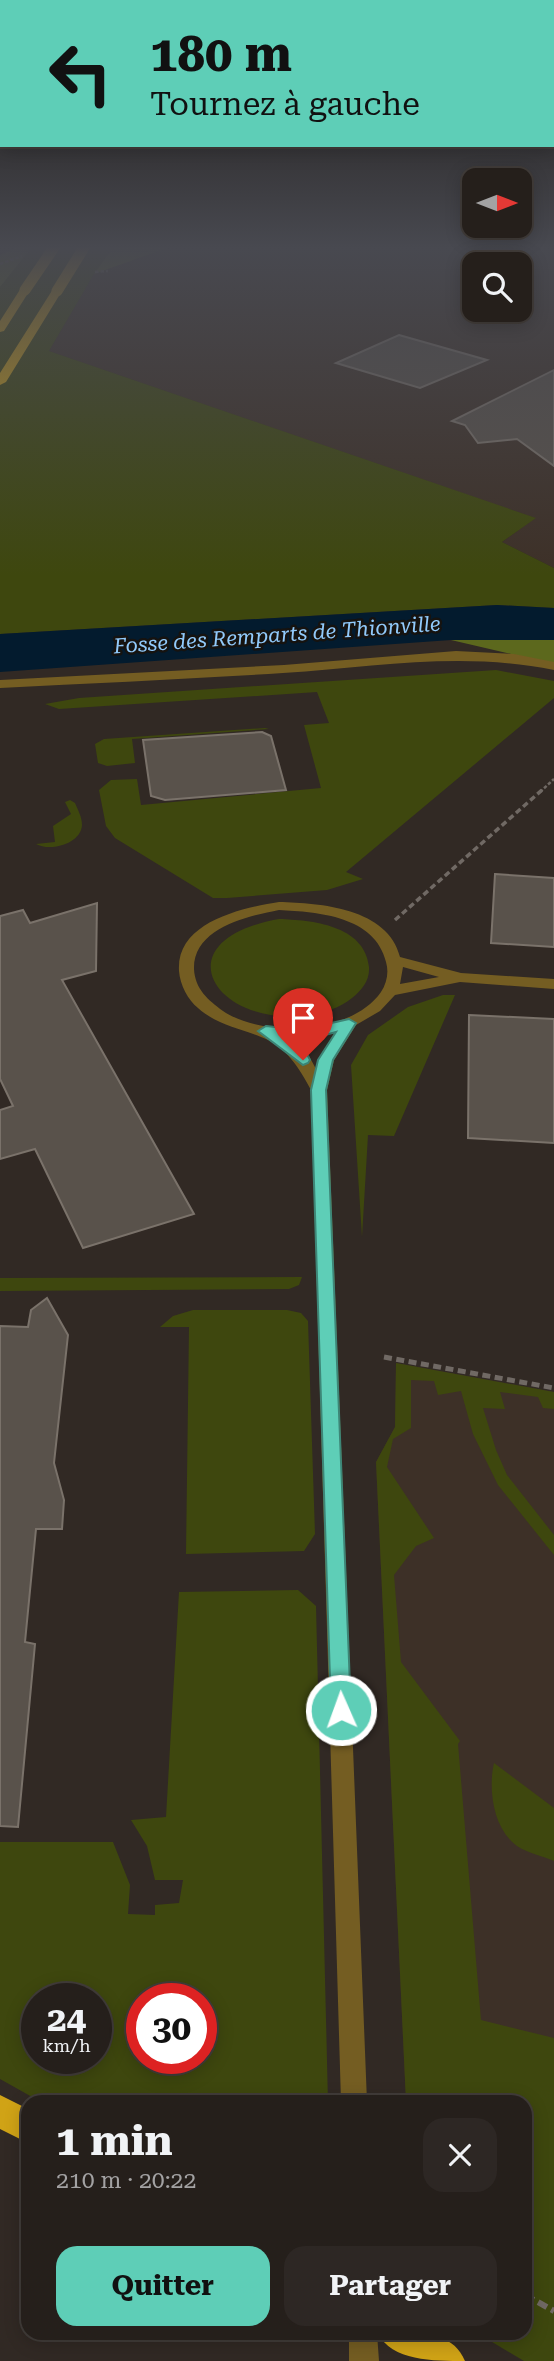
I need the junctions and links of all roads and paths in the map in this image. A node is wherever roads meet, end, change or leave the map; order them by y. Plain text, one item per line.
1 (16, 356) edge
2 (0, 382) edge
3 (554, 666) edge
4 (0, 684) edge
5 (554, 779) edge
6 (378, 934) junction
7 (395, 960) junction
8 (461, 978) junction
9 (554, 984) edge
10 (390, 991) junction
11 (349, 1023) junction
12 (266, 1031) junction
13 (319, 1090) junction
14 (384, 1357) dead end
15 (554, 1388) edge
16 (354, 2095) edge
17 (0, 2111) edge
18 (21, 2123) edge
19 (532, 2299) edge
20 (554, 2311) edge
21 (363, 2340) edge
22 (408, 2340) edge
23 (364, 2361) edge
24 (447, 2361) edge

1 - 2 highway, bridge
3 - 4 street
5 - 6 path
6 - 7 street
6 - 12 street
7 - 8 street
7 - 10 street
8 - 9 street
8 - 10 street
10 - 11 street
11 - 12 street
11 - 13 street
12 - 13 street
13 - 16 street
14 - 15 path
17 - 18 highway
19 - 20 path
21 - 23 street
22 - 24 highway

